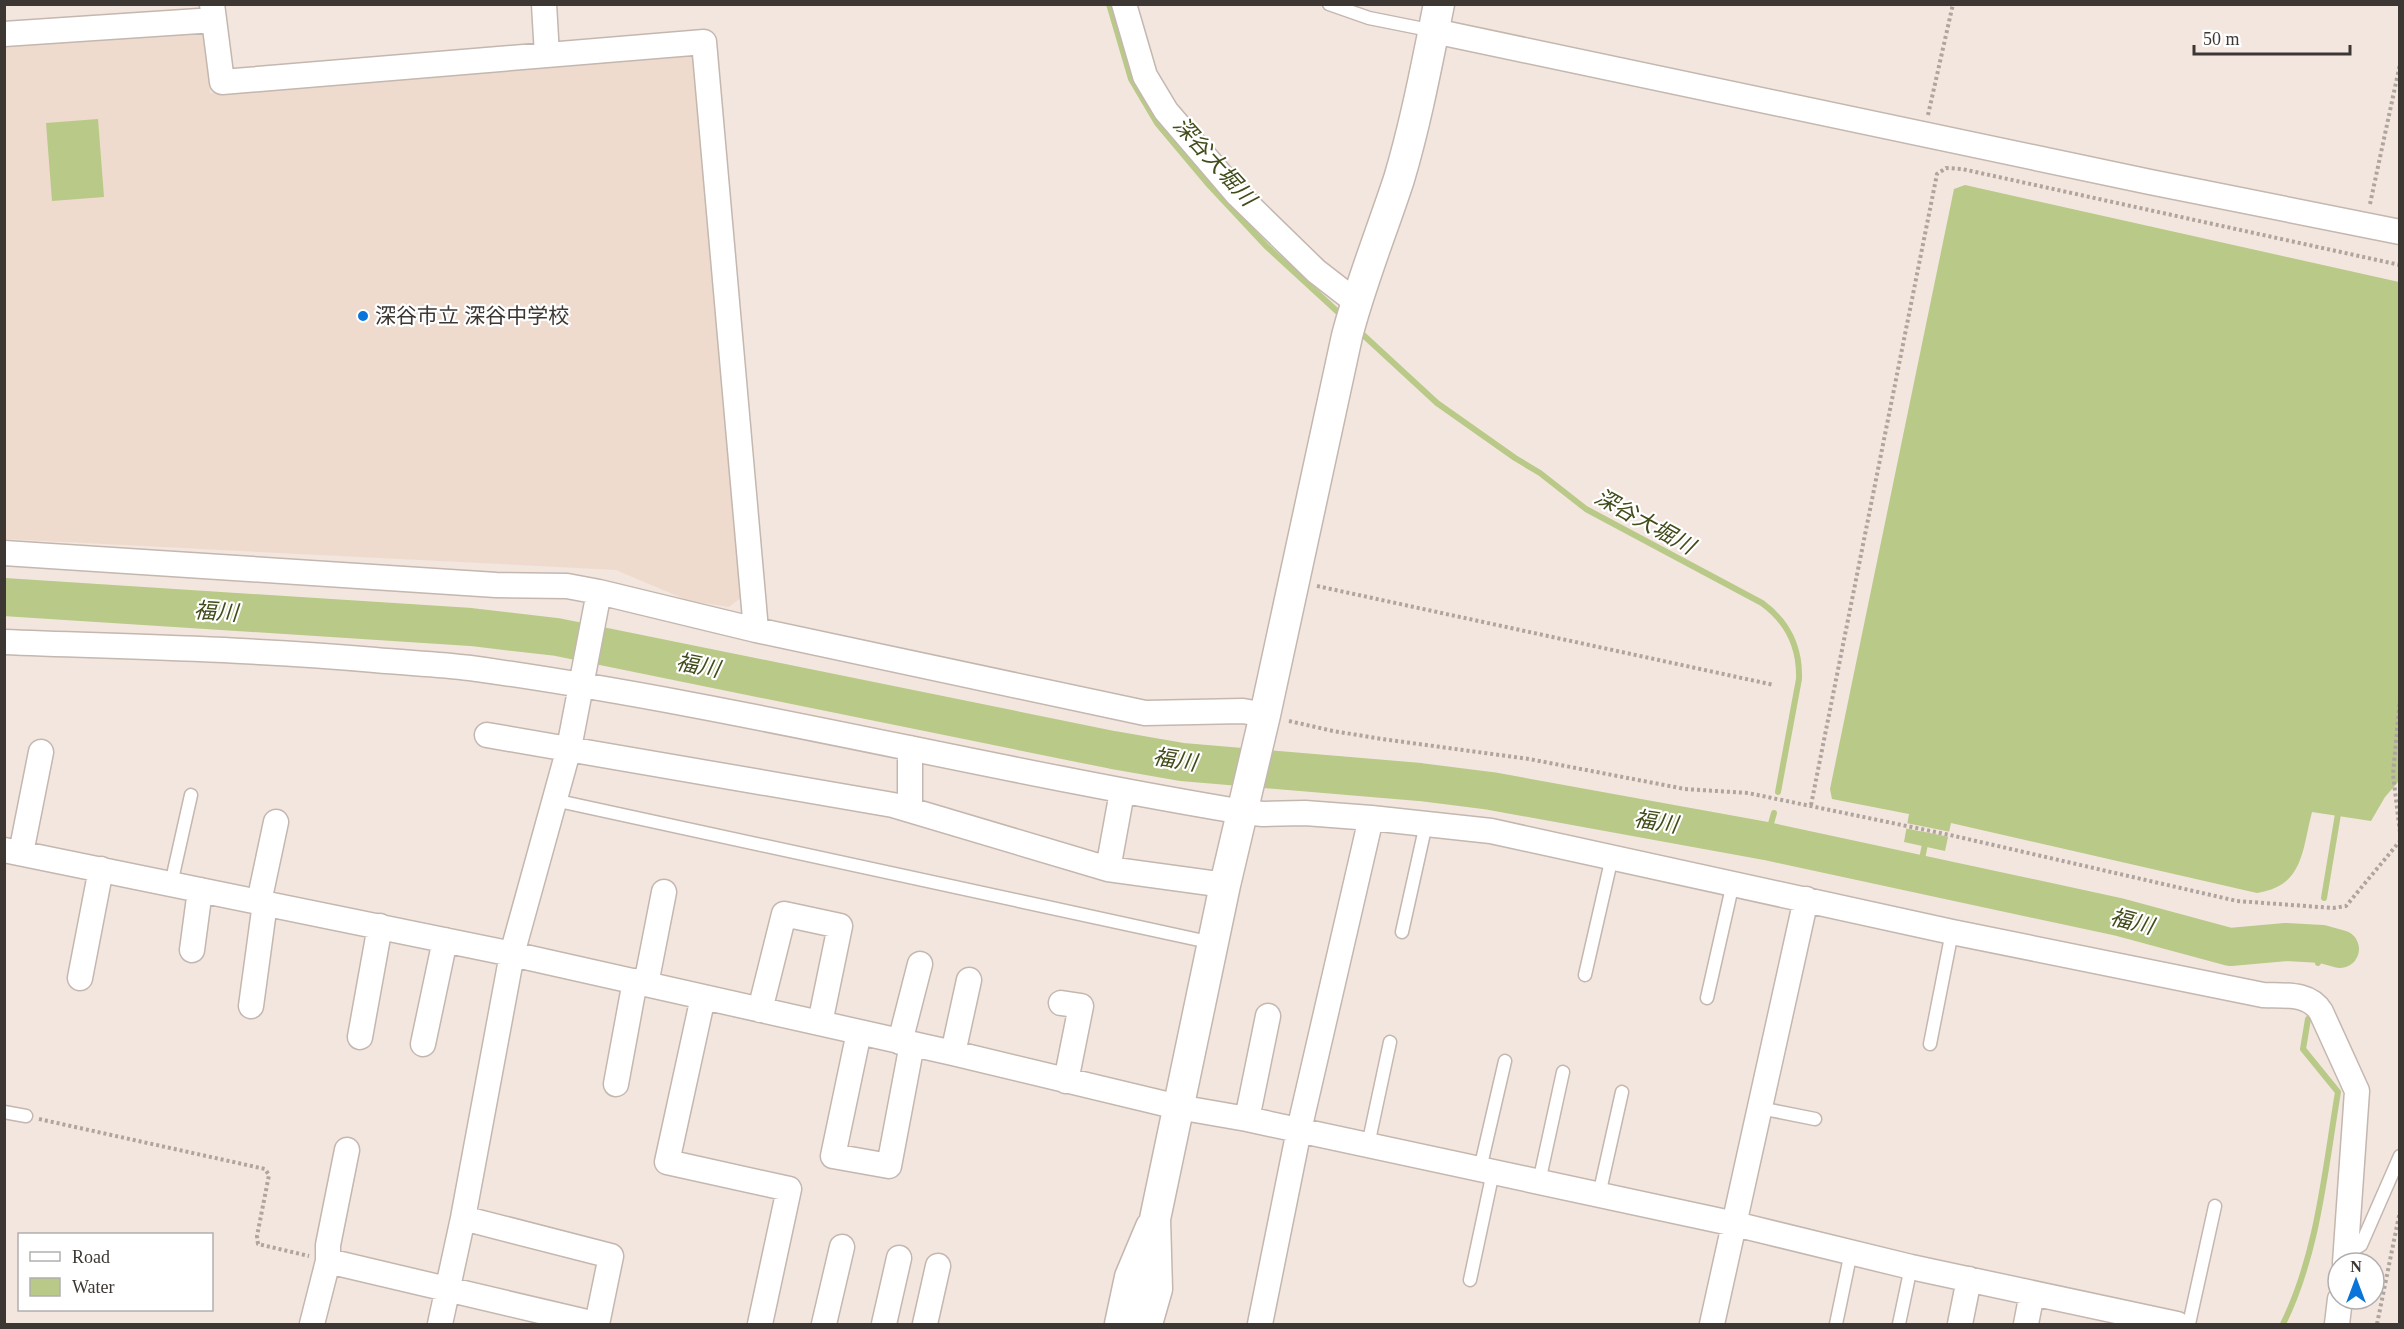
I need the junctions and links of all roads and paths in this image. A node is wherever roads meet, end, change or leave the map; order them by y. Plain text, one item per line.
1 (543, 4) edge
2 (1124, 4) edge
3 (1329, 4) edge
4 (1953, 4) edge
5 (213, 12) edge
6 (1436, 18) edge
7 (4, 34) edge
8 (547, 55) junction
9 (2400, 64) edge
10 (1924, 134) junction
11 (2366, 225) junction
12 (2400, 231) edge
13 (2400, 265) edge
14 (1356, 302) junction
15 (4, 554) edge
16 (1294, 581) junction
17 (597, 598) junction
18 (756, 630) junction
19 (4, 642) edge
20 (582, 682) junction
21 (1774, 685) dead end
22 (2400, 698) edge
23 (1263, 723) junction
24 (487, 735) dead end
25 (569, 748) junction
26 (910, 748) junction
27 (42, 752) dead end
28 (1122, 792) junction
29 (191, 795) dead end
30 (554, 800) junction
31 (1811, 805) junction
32 (1244, 807) junction
33 (910, 810) junction
34 (1371, 818) junction
35 (276, 822) dead end
36 (1426, 824) junction
37 (2400, 833) edge
38 (2400, 841) edge
39 (13, 852) edge
40 (1612, 857) junction
41 (1108, 869) junction
42 (101, 870) junction
43 (1733, 883) junction
44 (171, 884) junction
45 (1225, 885) junction
46 (200, 890) junction
47 (664, 892) dead end
48 (1806, 899) junction
49 (262, 903) junction
50 (380, 926) junction
51 (1402, 932) dead end
52 (1952, 932) junction
53 (445, 940) junction
54 (1213, 943) junction
55 (192, 950) dead end
56 (512, 954) junction
57 (920, 964) dead end
58 (1585, 975) dead end
59 (80, 978) dead end
60 (969, 980) dead end
61 (640, 983) junction
62 (703, 997) junction
63 (1707, 998) dead end
64 (1061, 1003) dead end
65 (251, 1006) dead end
66 (760, 1010) junction
67 (1268, 1016) dead end
68 (820, 1023) junction
69 (859, 1032) junction
70 (360, 1037) dead end
71 (1390, 1042) dead end
72 (906, 1043) junction
73 (423, 1044) dead end
74 (1930, 1044) dead end
75 (953, 1053) junction
76 (1505, 1061) dead end
77 (1563, 1072) dead end
78 (1066, 1081) junction
79 (616, 1084) dead end
80 (1622, 1092) dead end
81 (1178, 1107) junction
82 (1760, 1108) junction
83 (4, 1112) edge
84 (26, 1116) joint
85 (1247, 1119) junction
86 (1815, 1119) dead end
87 (1299, 1130) junction
88 (1368, 1145) junction
89 (347, 1150) dead end
90 (2400, 1156) edge
91 (1486, 1171) junction
92 (1539, 1182) junction
93 (1599, 1195) junction
94 (2215, 1206) dead end
95 (2400, 1211) edge
96 (463, 1218) junction
97 (1155, 1219) junction
98 (1735, 1224) junction
99 (842, 1247) dead end
100 (2346, 1251) edge
101 (2354, 1251) edge
102 (1851, 1252) junction
103 (899, 1258) dead end
104 (328, 1261) junction
105 (938, 1266) dead end
106 (1911, 1267) junction
107 (1969, 1280) junction
108 (1470, 1281) dead end
109 (447, 1288) junction
110 (2032, 1293) junction
111 (312, 1324) edge
112 (440, 1324) edge
113 (596, 1324) edge
114 (760, 1324) edge
115 (824, 1324) edge
116 (884, 1324) edge
117 (925, 1324) edge
118 (1120, 1324) edge
119 (1147, 1324) edge
120 (1260, 1324) edge
121 (1712, 1324) edge
122 (1836, 1324) edge
123 (1899, 1324) edge
124 (1960, 1324) edge
125 (2026, 1324) edge
126 (2177, 1324) edge
127 (2189, 1324) edge
128 (2377, 1324) edge

1 - 8 street
2 - 14 street
3 - 6 lane
4 - 10 path
5 - 7 street
5 - 8 street
6 - 10 street
6 - 14 street
8 - 18 street
9 - 11 path
10 - 11 street
11 - 12 street
13 - 31 path
14 - 16 street
15 - 17 street
16 - 21 path
16 - 23 street
17 - 18 street
17 - 20 street
18 - 23 street
19 - 20 street
20 - 25 street
20 - 26 street
22 - 37 path
23 - 31 path
23 - 32 street
24 - 25 street
25 - 30 street
25 - 33 street
26 - 28 street
26 - 33 street
27 - 39 street
28 - 32 street
28 - 41 street
29 - 44 lane
30 - 54 lane
30 - 56 street
31 - 38 path
32 - 34 street
32 - 45 street
33 - 41 street
34 - 36 street
34 - 87 street
35 - 49 street
36 - 40 street
36 - 51 lane
39 - 42 street
40 - 43 street
40 - 58 lane
41 - 45 street
42 - 44 street
42 - 59 street
43 - 48 street
43 - 63 lane
44 - 46 street
45 - 54 street
46 - 49 street
46 - 55 street
47 - 61 street
48 - 52 street
48 - 82 street
49 - 50 street
49 - 65 street
50 - 53 street
50 - 70 street
52 - 74 lane
52 - 100 street
53 - 56 street
53 - 73 street
54 - 81 street
56 - 61 street
56 - 96 street
57 - 72 street
60 - 75 street
61 - 62 street
61 - 79 street
62 - 66 street
62 - 114 street
64 - 78 street
66 - 68 street
66 - 68 street
67 - 85 street
68 - 69 street
69 - 72 street
69 - 72 street
71 - 88 lane
72 - 75 street
75 - 78 street
76 - 91 lane
77 - 92 lane
78 - 81 street
80 - 93 lane
81 - 85 street
81 - 97 street
82 - 86 lane
82 - 98 street
83 - 84 lane
84 - 104 path
85 - 87 street
87 - 88 street
87 - 120 street
88 - 91 street
89 - 104 street
90 - 101 lane
91 - 92 street
91 - 108 lane
92 - 93 street
93 - 98 street
94 - 127 lane
95 - 128 path
96 - 109 street
96 - 113 street
97 - 118 street
97 - 119 street
98 - 102 street
98 - 121 street
99 - 115 street
102 - 106 street
102 - 122 lane
103 - 116 street
104 - 109 street
104 - 111 street
105 - 117 street
106 - 107 street
106 - 123 lane
107 - 110 street
107 - 124 street
109 - 112 street
109 - 113 street
110 - 125 street
110 - 126 street

